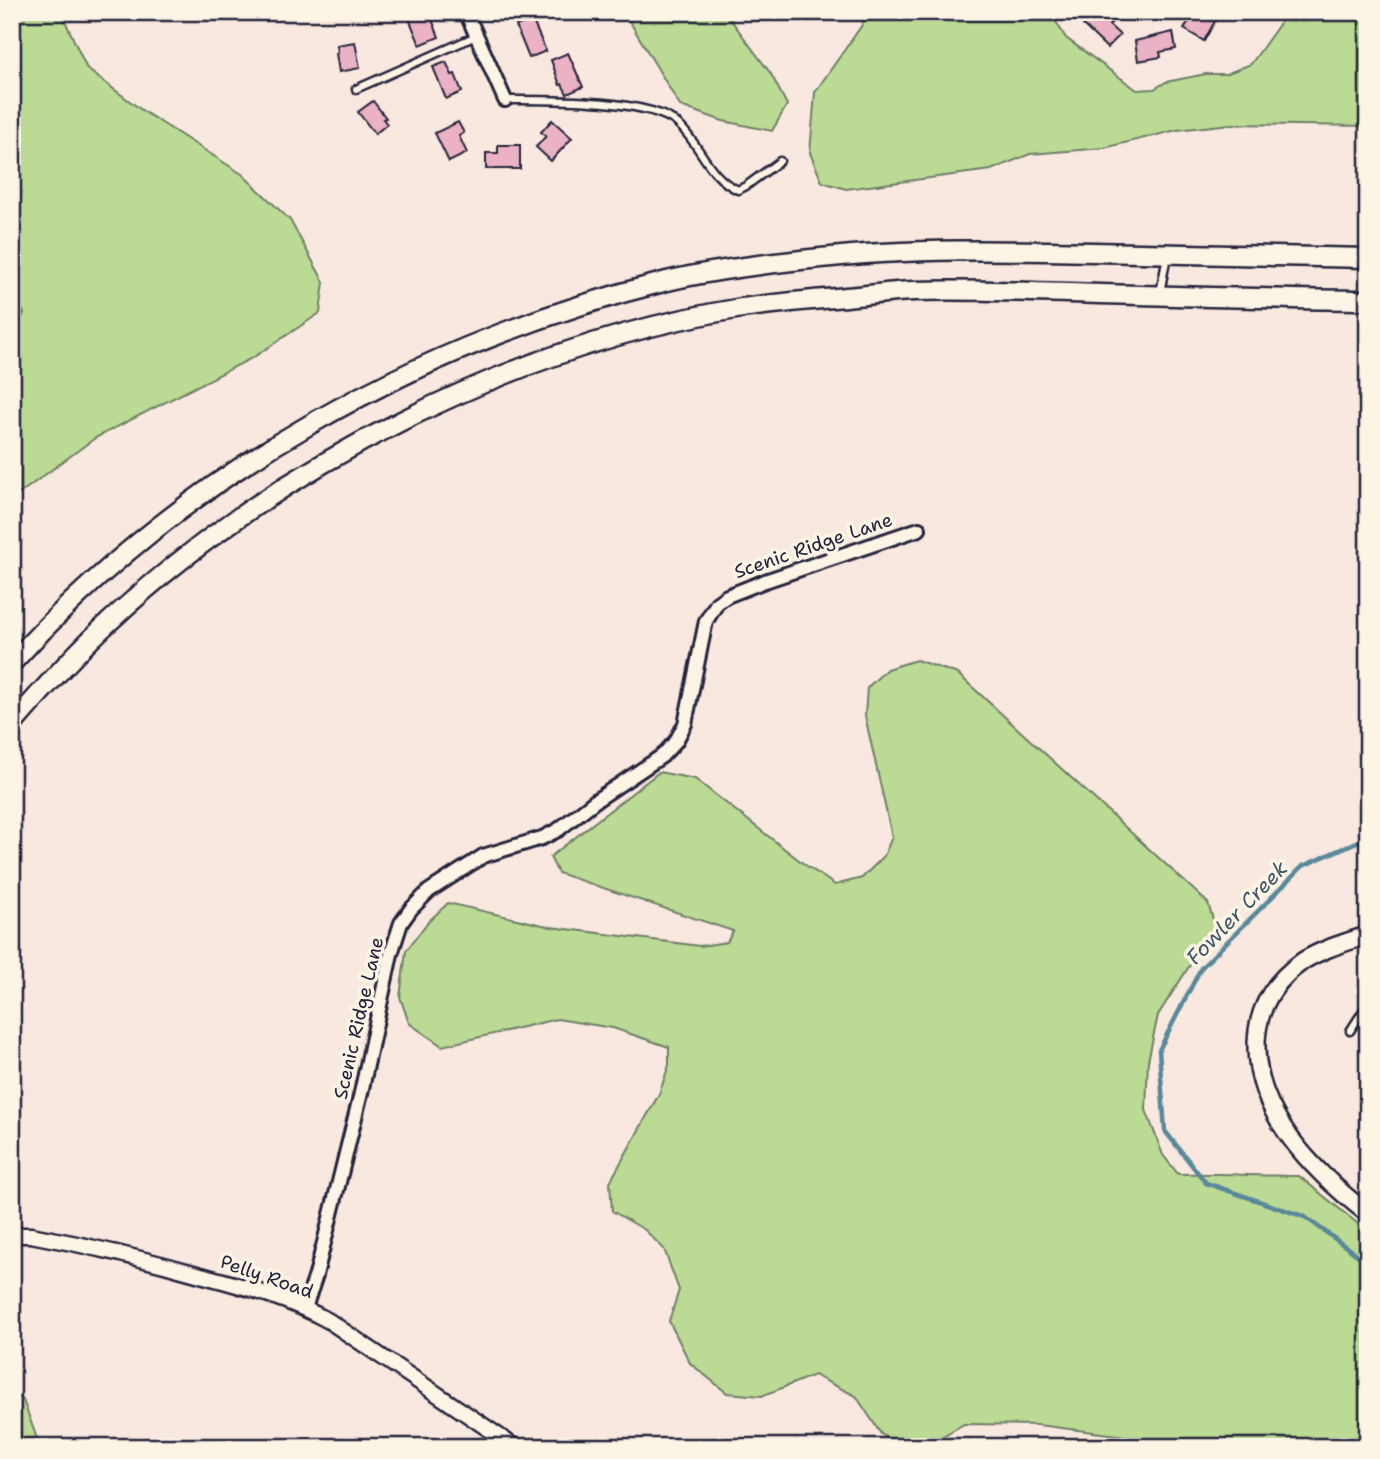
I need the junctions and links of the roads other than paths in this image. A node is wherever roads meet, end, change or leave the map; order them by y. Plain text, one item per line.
1 (466, 12) edge
2 (476, 36) junction
3 (356, 89) dead end
4 (505, 100) joint
5 (780, 161) dead end
6 (1167, 254) junction
7 (1368, 258) edge
8 (1160, 295) junction
9 (1368, 300) edge
10 (919, 529) dead end
11 (12, 663) edge
12 (12, 725) edge
13 (1368, 935) edge
14 (1368, 1003) edge
15 (1350, 1031) dead end
16 (1368, 1214) edge
17 (12, 1235) edge
18 (305, 1308) junction
19 (514, 1447) edge

1 - 2 street
2 - 3 lane
2 - 4 street
4 - 5 lane
6 - 7 main road
6 - 8 lane
6 - 11 main road
8 - 9 main road
8 - 12 main road
10 - 18 street, Scenic Ridge Lane
13 - 16 main road
14 - 15 lane
17 - 18 street, Pelly Road
18 - 19 street, Pelly Road

